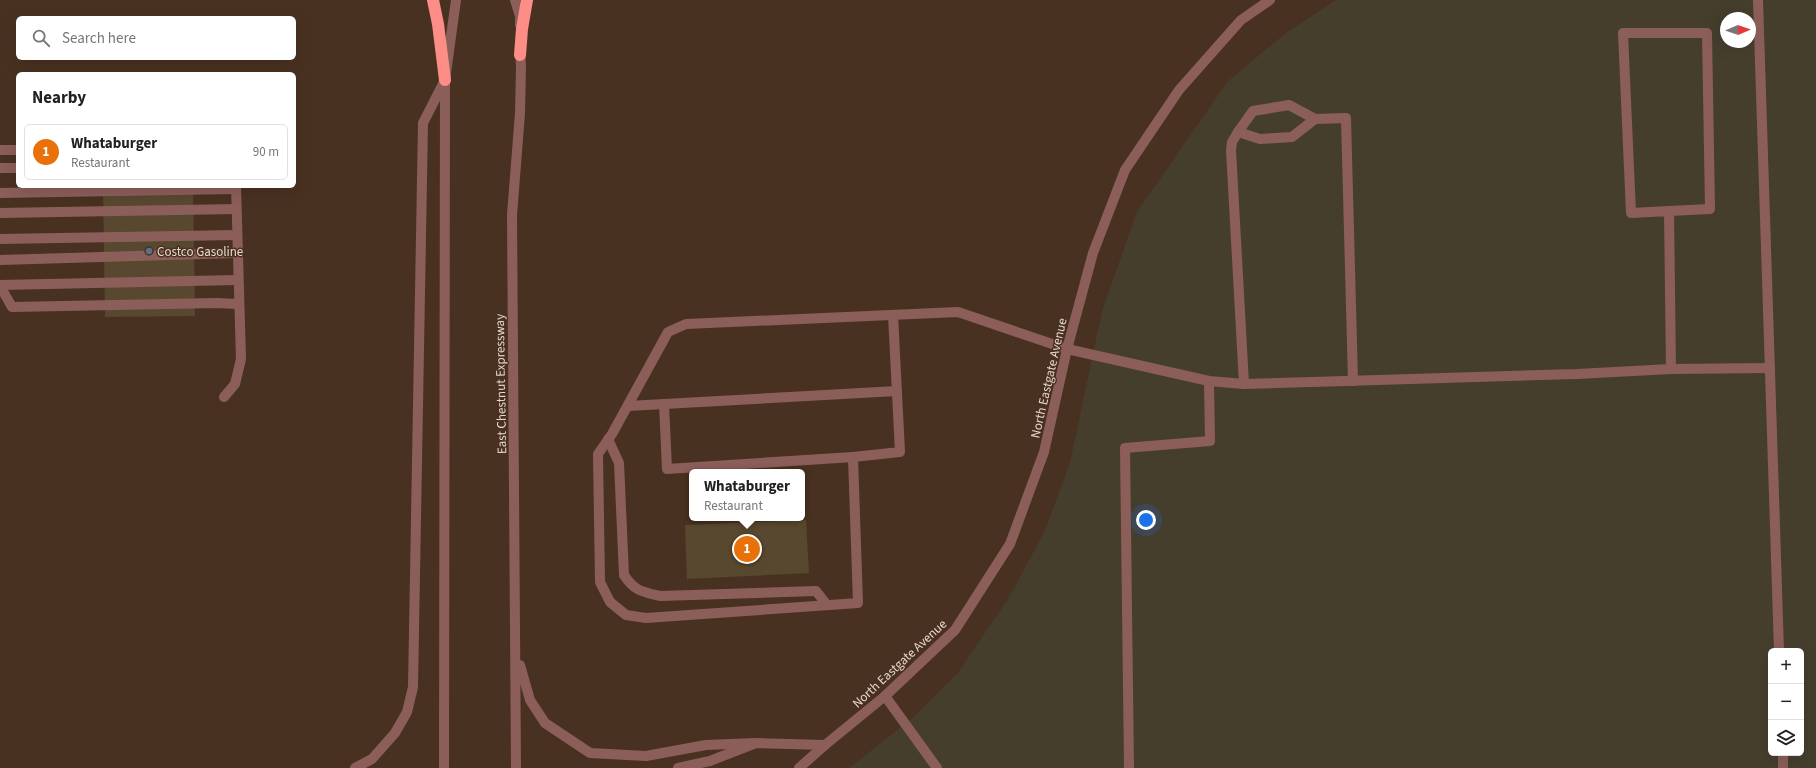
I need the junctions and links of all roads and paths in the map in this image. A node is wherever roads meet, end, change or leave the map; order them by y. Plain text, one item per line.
1 (432, 0) edge
2 (456, 0) edge
3 (515, 0) edge
4 (527, 0) edge
5 (1270, 0) edge
6 (1758, 0) edge
7 (520, 55) junction
8 (445, 80) junction
9 (1315, 119) junction
10 (1238, 132) junction
11 (0, 150) edge
12 (16, 150) edge
13 (0, 168) edge
14 (16, 168) edge
15 (236, 188) edge
16 (0, 193) edge
17 (236, 209) junction
18 (1669, 211) junction
19 (0, 213) edge
20 (237, 235) junction
21 (0, 240) edge
22 (237, 253) junction
23 (0, 260) edge
24 (237, 280) junction
25 (0, 285) edge
26 (238, 304) junction
27 (893, 315) junction
28 (1067, 349) junction
29 (1770, 368) junction
30 (1671, 369) junction
31 (1209, 381) junction
32 (1353, 381) junction
33 (1244, 384) junction
34 (897, 391) junction
35 (224, 397) dead end
36 (664, 404) junction
37 (628, 406) junction
38 (608, 439) junction
39 (853, 457) junction
40 (827, 605) junction
41 (1779, 648) edge
42 (516, 651) junction
43 (885, 696) junction
44 (756, 743) junction
45 (825, 745) junction
46 (1783, 756) edge
47 (355, 768) edge
48 (444, 768) edge
49 (516, 768) edge
50 (678, 768) edge
51 (799, 768) edge
52 (937, 768) edge
53 (1129, 768) edge
54 (1783, 768) edge

1 - 8 highway
2 - 8 street
3 - 7 street, East Chestnut Expressway
4 - 7 highway
5 - 28 street, North Eastgate Avenue
6 - 29 street
7 - 42 street, East Chestnut Expressway
8 - 47 street
8 - 48 street
9 - 10 street
9 - 10 street
9 - 32 street
10 - 33 street
11 - 12 street
13 - 14 street
15 - 16 street
15 - 17 street
17 - 19 street
17 - 20 street
18 - 18 street
18 - 30 street
20 - 21 street
20 - 22 street
22 - 23 street
22 - 24 street
24 - 25 street
24 - 26 street
25 - 26 street
26 - 35 street
27 - 28 street
27 - 34 street
27 - 37 street
28 - 31 street
28 - 43 street, North Eastgate Avenue
29 - 30 street
29 - 41 street
30 - 32 street
31 - 33 street
31 - 53 street
32 - 33 street
34 - 36 street
34 - 39 street
36 - 37 street
36 - 39 street
37 - 38 street
38 - 40 street
38 - 40 street
39 - 40 street
42 - 44 street
42 - 49 street, East Chestnut Expressway
43 - 45 street, North Eastgate Avenue
43 - 52 street
44 - 45 street
44 - 50 street
45 - 51 street, North Eastgate Avenue
46 - 54 street

